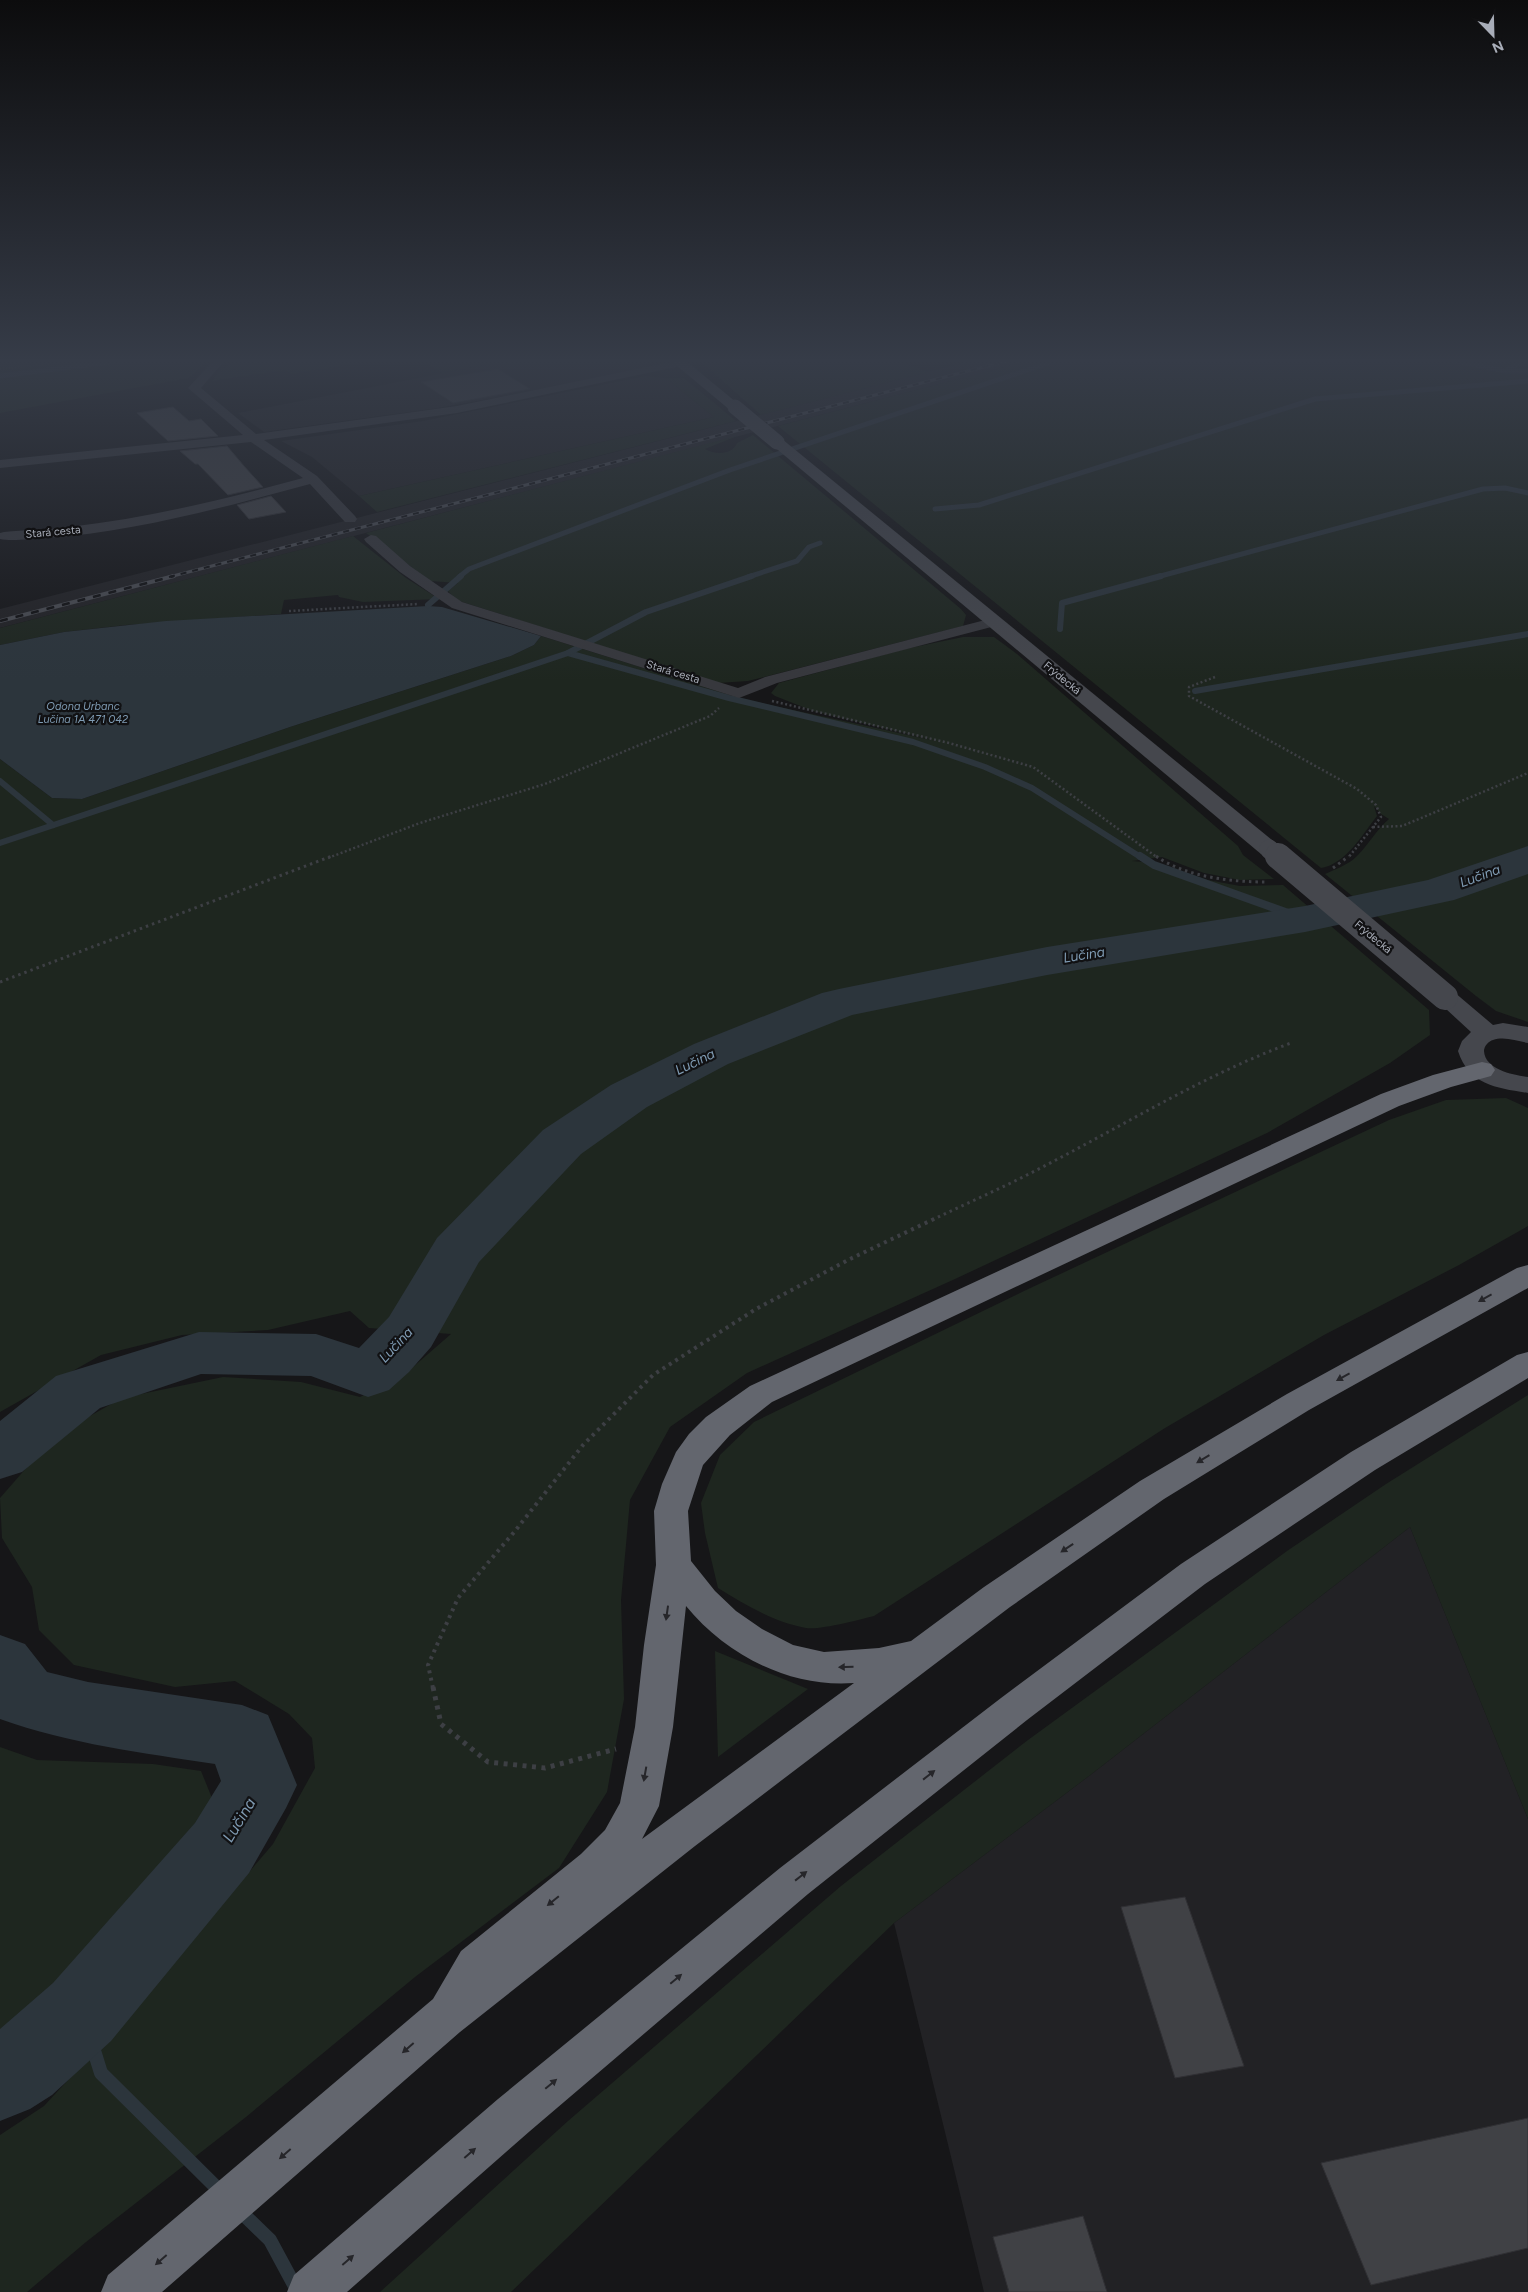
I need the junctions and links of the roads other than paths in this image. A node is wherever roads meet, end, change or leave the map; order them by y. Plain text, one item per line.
1 (296, 467) edge
2 (807, 467) edge
3 (313, 479) junction
4 (350, 519) dead end
5 (4, 536) dead end
6 (371, 539) dead end
7 (994, 622) junction
8 (1488, 1033) junction
9 (1528, 1035) edge
10 (1482, 1070) junction
11 (1528, 1086) edge
12 (1528, 1275) edge
13 (1528, 1363) edge
14 (674, 1565) junction
15 (997, 1597) junction
16 (445, 2017) junction
17 (125, 2292) edge
18 (311, 2292) edge

1 - 3 street
2 - 7 main road, Frýdecká, bridge
3 - 4 street
3 - 5 street, Stará cesta
6 - 7 street, Stará cesta
7 - 8 main road, Frýdecká, bridge
8 - 9 main road
8 - 10 main road
10 - 11 main road
10 - 14 highway
12 -> 15 highway
18 -> 13 highway
15 -> 14 highway
14 -> 16 highway
15 - 16 highway
16 -> 17 highway

